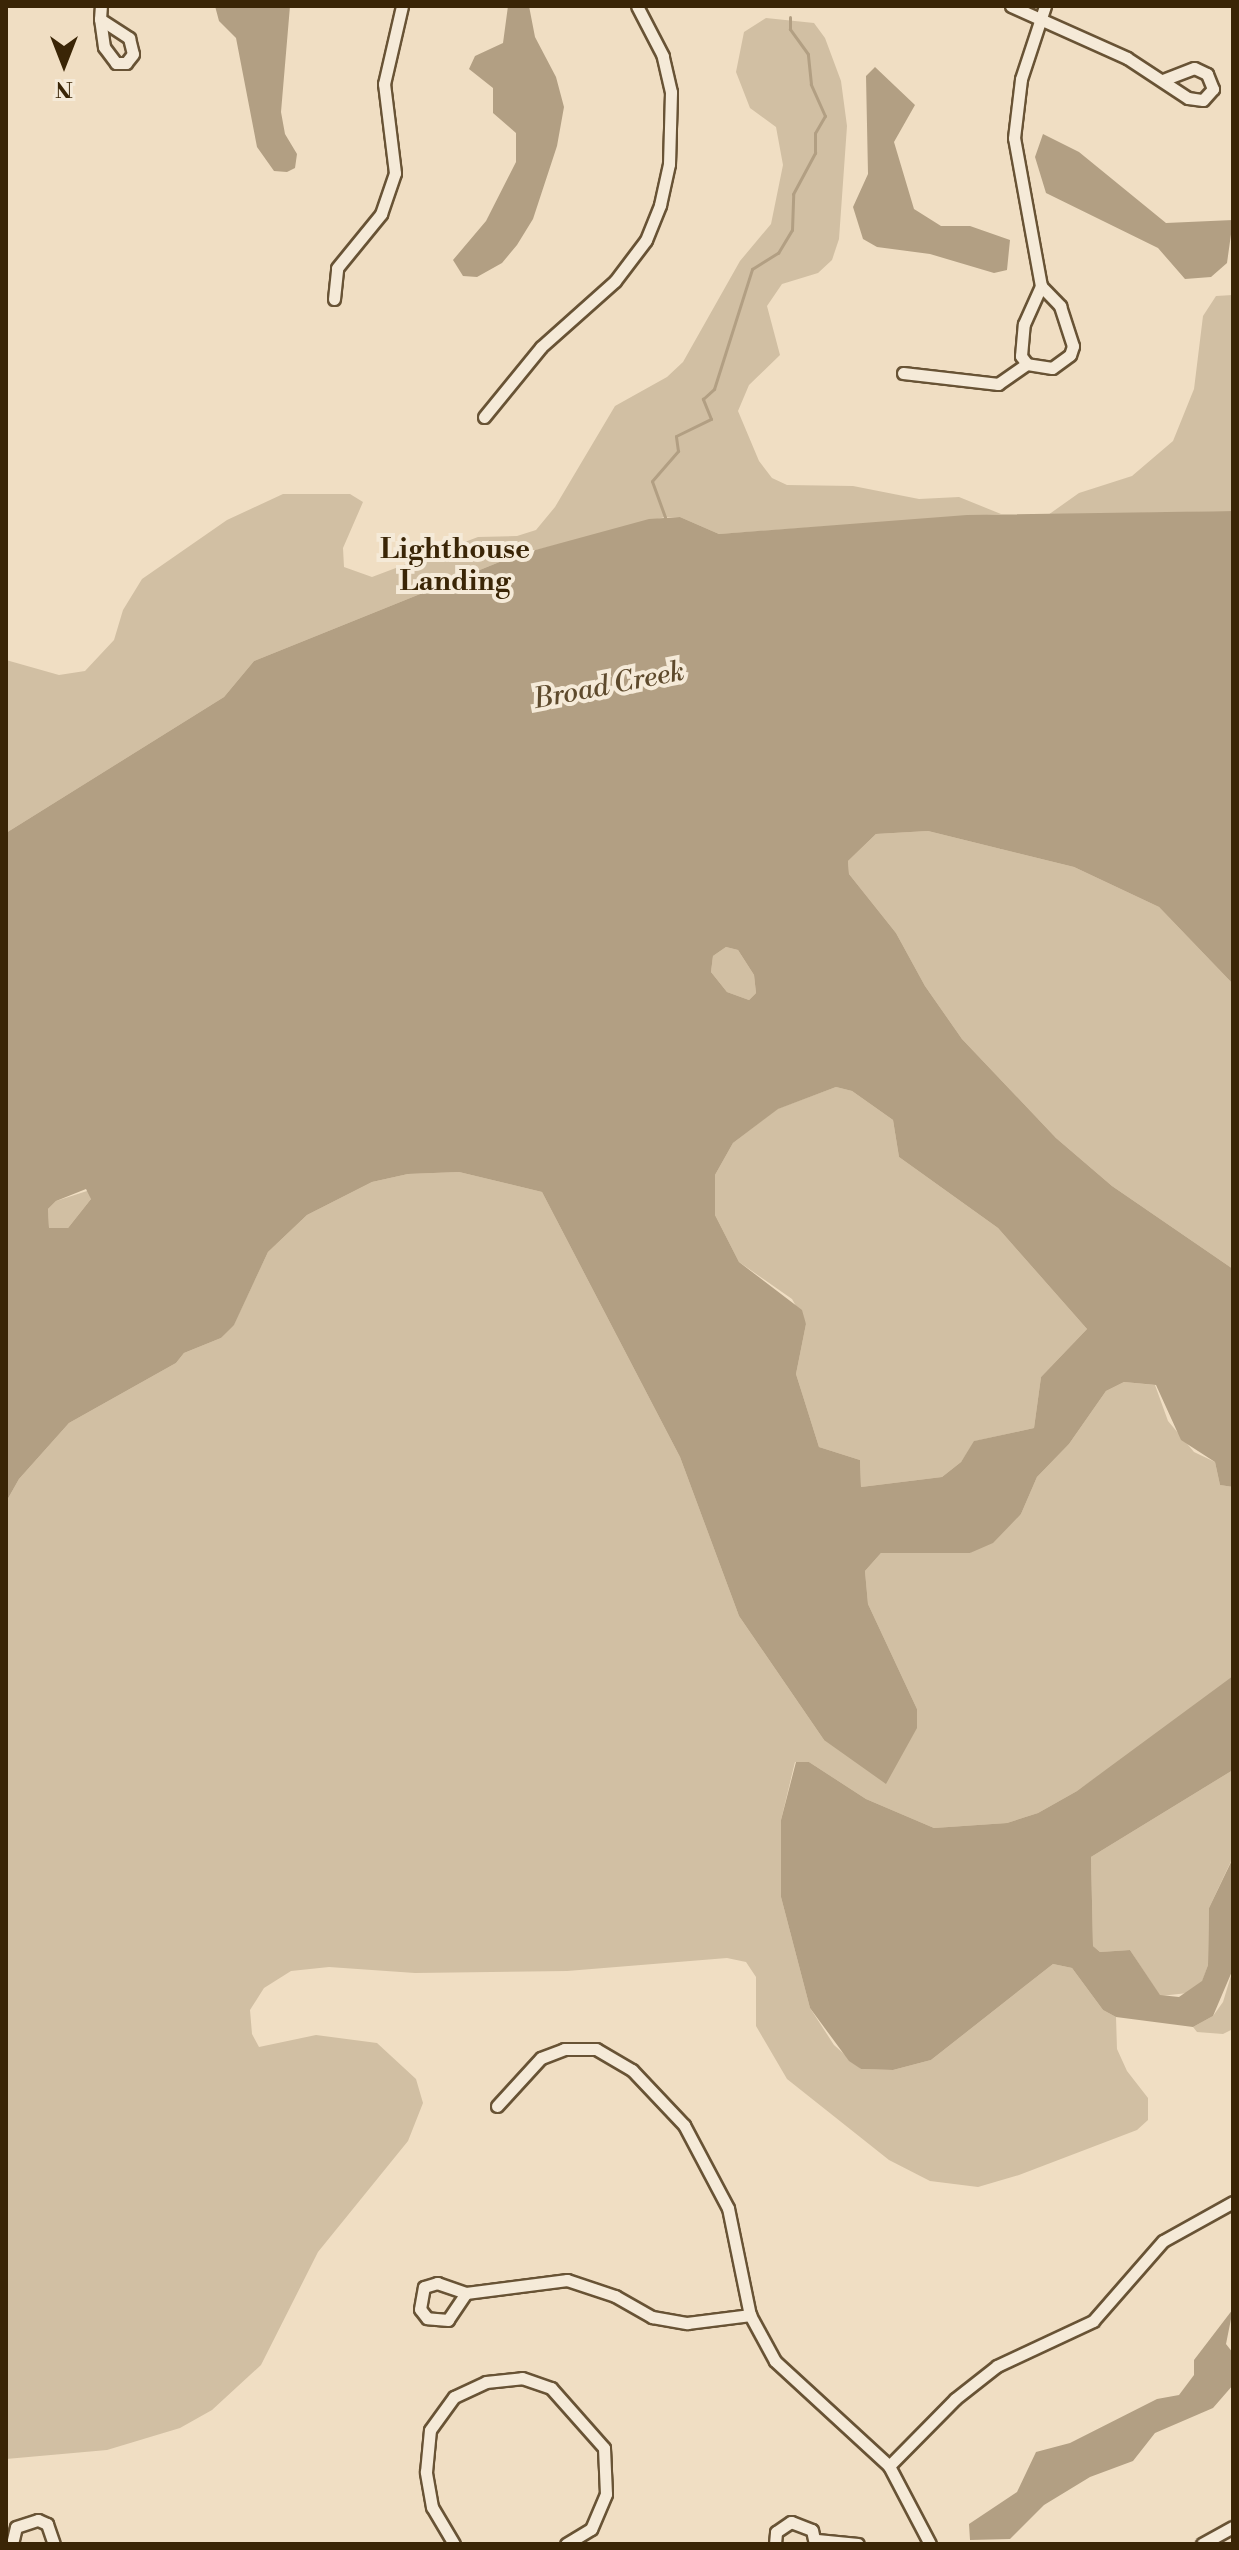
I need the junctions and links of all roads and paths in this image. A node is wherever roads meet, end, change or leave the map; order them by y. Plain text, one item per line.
1 (101, 6) edge
2 (402, 6) edge
3 (637, 6) edge
4 (1011, 6) edge
5 (1042, 12) edge
6 (100, 19) dead end
7 (1163, 80) dead end
8 (1041, 286) junction
9 (334, 299) dead end
10 (1027, 364) junction
11 (903, 373) dead end
12 (484, 417) dead end
13 (497, 2106) dead end
14 (1233, 2202) edge
15 (466, 2293) dead end
16 (750, 2315) junction
17 (889, 2466) junction
18 (1233, 2527) edge
19 (816, 2542) edge
20 (12, 2544) edge
21 (54, 2544) edge
22 (454, 2544) edge
23 (566, 2544) edge
24 (775, 2544) edge
25 (858, 2544) edge
26 (930, 2544) edge
27 (1202, 2544) edge

1 - 6 street
2 - 9 street
3 - 12 street
4 - 5 street
5 - 7 street
5 - 8 street
8 - 10 street
8 - 10 street
10 - 11 street
13 - 16 street
14 - 17 street
15 - 16 street
16 - 17 street
17 - 26 street
18 - 27 street
19 - 24 street
19 - 25 street
20 - 21 street
22 - 23 street

